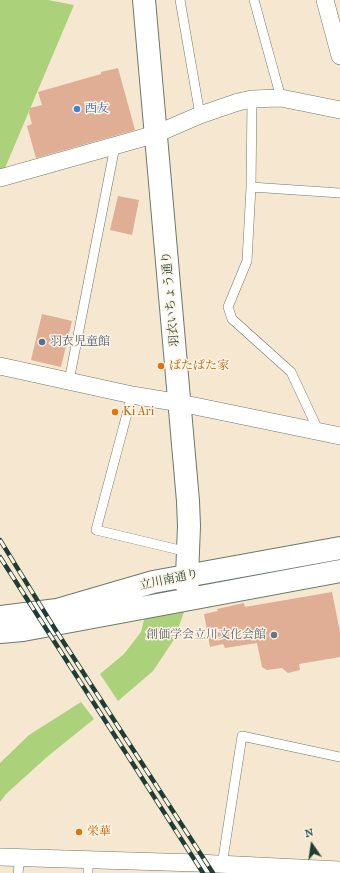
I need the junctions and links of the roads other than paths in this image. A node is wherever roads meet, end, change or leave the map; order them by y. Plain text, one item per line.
1 (144, 0) edge
2 (180, 0) edge
3 (254, 0) edge
4 (325, 0) edge
5 (340, 56) edge
6 (281, 98) junction
7 (252, 99) junction
8 (340, 110) edge
9 (200, 115) junction
10 (156, 134) junction
11 (115, 146) junction
12 (0, 178) edge
13 (251, 187) junction
14 (340, 193) edge
15 (0, 366) edge
16 (69, 381) junction
17 (132, 395) junction
18 (180, 403) junction
19 (320, 432) junction
20 (340, 436) edge
21 (340, 548) edge
22 (188, 552) junction
23 (340, 571) edge
24 (186, 576) junction
25 (188, 598) junction
26 (0, 617) edge
27 (0, 632) edge
28 (340, 757) edge
29 (0, 857) edge
30 (19, 865) edge
31 (222, 865) junction
32 (88, 867) edge
33 (162, 868) edge
34 (340, 870) edge

1 - 10 street, 羽衣いちょう通り
2 - 9 lane
3 - 6 lane
4 - 5 street
6 - 7 street
6 - 8 street
7 - 9 street
7 - 13 lane
9 - 10 street
10 - 11 street
10 - 18 street, 羽衣いちょう通り
11 - 12 street
11 - 16 lane
13 - 14 lane
13 - 19 lane
15 - 16 street
16 - 17 street
17 - 18 street
17 - 22 lane
18 - 19 street
18 - 22 street, 羽衣いちょう通り
19 - 20 street
21 - 24 street, 立川南通り
22 - 24 street, 羽衣いちょう通り
23 - 25 street, 立川南通り
24 - 25 street, 羽衣いちょう通り
24 - 26 street, 立川南通り
25 - 27 street, 立川南通り
28 - 31 lane
29 - 30 street
30 - 32 street
31 - 33 street
31 - 34 street
32 - 33 street

